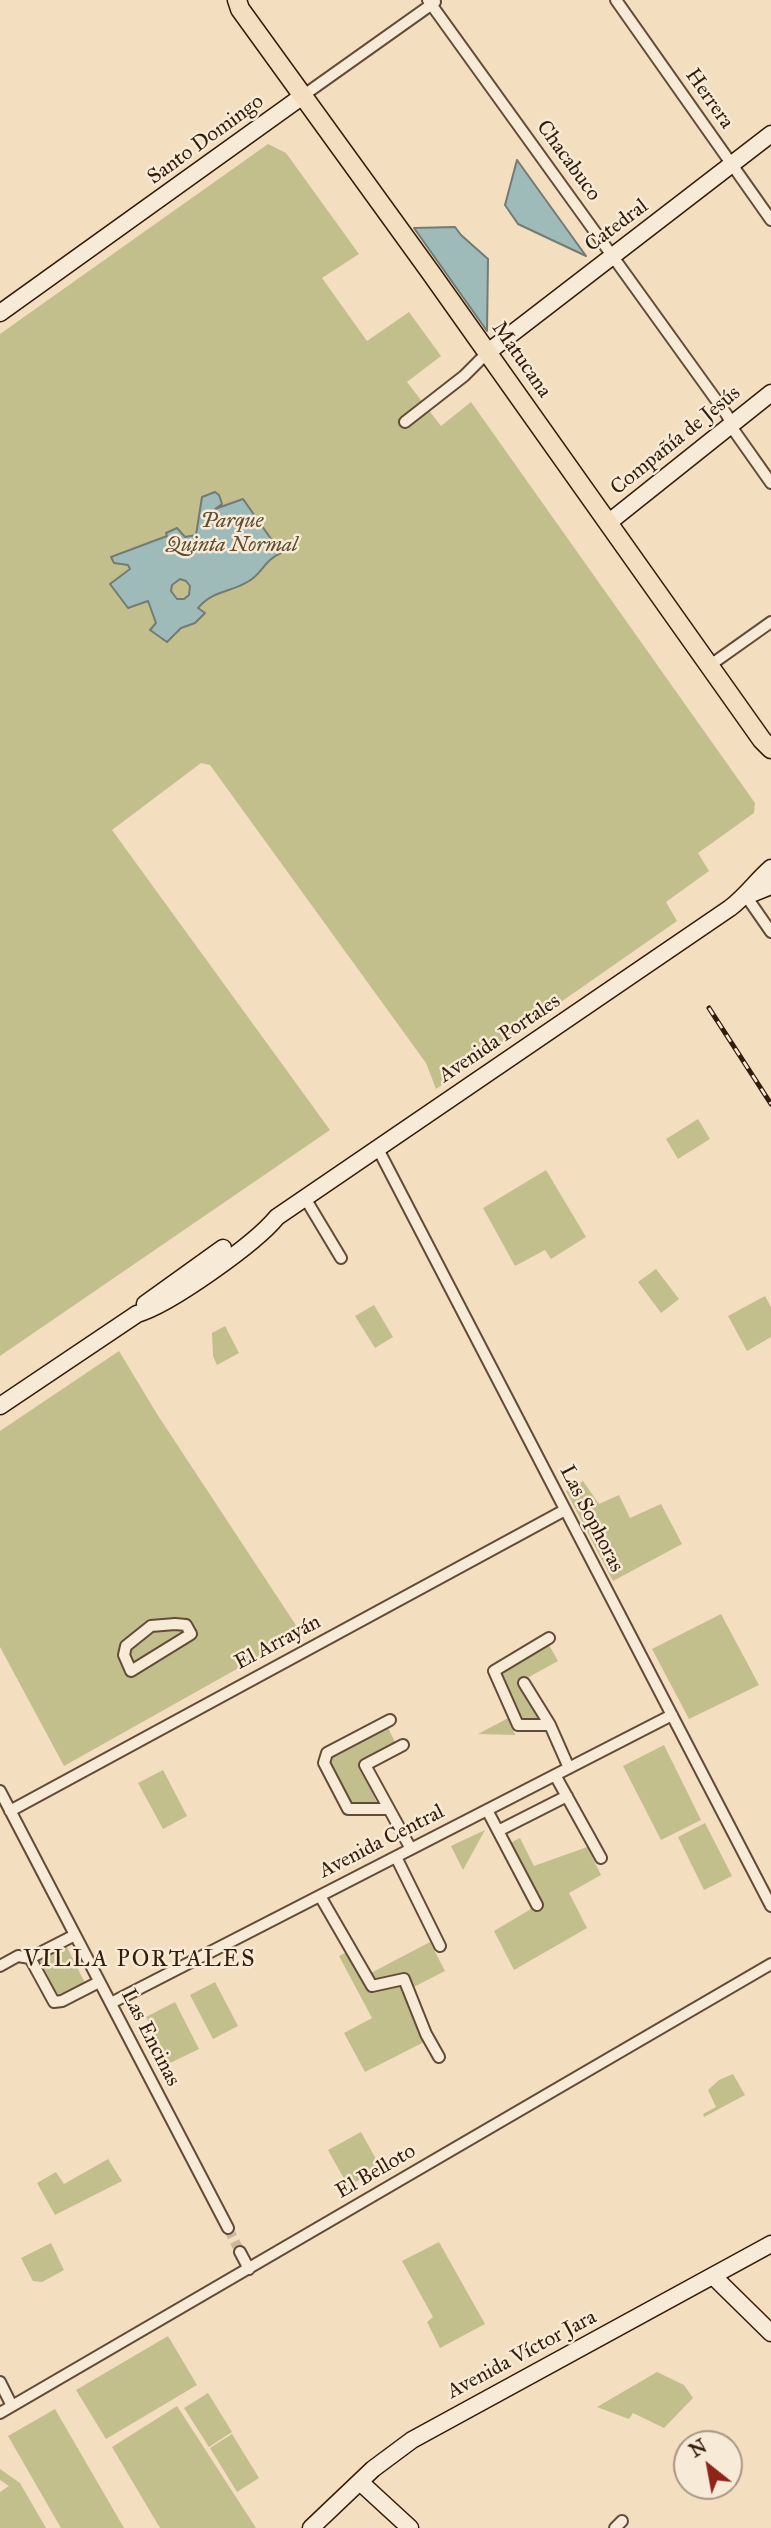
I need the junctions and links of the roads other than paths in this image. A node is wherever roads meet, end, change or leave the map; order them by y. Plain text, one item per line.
1 (615, 0) edge
2 (432, 1) edge
3 (235, 3) edge
4 (304, 95) junction
5 (771, 134) edge
6 (732, 165) junction
7 (771, 220) edge
8 (612, 256) junction
9 (0, 313) edge
10 (488, 352) junction
11 (771, 393) edge
12 (405, 422) dead end
13 (731, 424) junction
14 (771, 482) edge
15 (608, 523) junction
16 (771, 622) edge
17 (709, 666) junction
18 (766, 745) edge
19 (771, 761) edge
20 (771, 868) edge
21 (771, 886) edge
22 (746, 895) junction
23 (771, 932) edge
24 (378, 1149) junction
25 (306, 1198) junction
26 (341, 1258) dead end
27 (0, 1406) edge
28 (565, 1510) junction
29 (549, 1638) dead end
30 (131, 1671) joint
31 (524, 1683) dead end
32 (672, 1715) junction
33 (390, 1720) dead end
34 (550, 1725) junction
35 (403, 1745) dead end
36 (569, 1768) junction
37 (555, 1775) junction
38 (0, 1791) edge
39 (567, 1796) junction
40 (387, 1809) junction
41 (487, 1810) junction
42 (10, 1811) junction
43 (498, 1831) junction
44 (411, 1849) junction
45 (396, 1857) junction
46 (601, 1858) dead end
47 (320, 1896) junction
48 (537, 1905) dead end
49 (771, 1906) edge
50 (75, 1935) junction
51 (440, 1946) dead end
52 (30, 1958) junction
53 (771, 1964) edge
54 (0, 1966) edge
55 (99, 1982) junction
56 (111, 2003) junction
57 (439, 2057) dead end
58 (228, 2228) tunnel mouth
59 (771, 2244) edge
60 (240, 2252) tunnel mouth
61 (249, 2269) junction
62 (713, 2276) junction
63 (771, 2333) edge
64 (0, 2382) edge
65 (12, 2406) junction
66 (0, 2413) edge
67 (360, 2482) junction
68 (312, 2528) edge
69 (410, 2528) edge

1 - 6 street, Herrera
2 - 4 street, Santo Domingo
2 - 8 street, Chacabuco
3 - 4 main road, Matucana
4 - 9 main road, Santo Domingo
4 - 10 main road, Matucana
5 - 6 main road, Catedral
6 - 7 street, Herrera
6 - 8 main road, Catedral
8 - 10 main road, Catedral
8 - 13 street, Chacabuco
10 - 12 street
10 - 15 main road, Matucana
11 - 13 main road, Compañía de Jesús
13 - 14 street, Chacabuco
13 - 15 main road, Compañía de Jesús
15 - 17 main road, Matucana
16 - 17 street
17 - 18 main road, Matucana
18 - 19 main road, Matucana
20 - 22 main road, Avenida Portales
21 - 22 main road, Avenida Portales
22 - 23 street
22 - 24 main road, Avenida Portales
24 - 25 main road, Avenida Portales
24 - 28 street, Las Sophoras
25 - 26 street
25 - 27 main road, Avenida Portales
28 - 32 street, Las Sophoras
28 - 42 street, El Arrayán
29 - 34 street
30 - 30 street
31 - 34 street
32 - 36 street, Avenida Central
32 - 49 street, Las Sophoras
33 - 40 street
34 - 36 street
35 - 40 street
36 - 37 street, Avenida Central
37 - 39 street
37 - 41 street, Avenida Central
38 - 42 street, Las Encinas
39 - 43 street
39 - 46 street
40 - 44 street
41 - 43 street
41 - 44 street, Avenida Central
42 - 50 street, Las Encinas
43 - 48 street
44 - 45 street, Avenida Central
45 - 47 street, Avenida Central
45 - 51 street
47 - 56 street, Avenida Central
47 - 57 street
50 - 52 street
50 - 55 street, Las Encinas
52 - 54 street
52 - 55 street
53 - 61 street, El Belloto
55 - 56 street, Las Encinas
56 - 58 street, Las Encinas
59 - 62 main road, Avenida Víctor Jara
60 - 61 street
61 - 65 street, El Belloto
62 - 63 main road
62 - 67 main road, Avenida Víctor Jara
64 - 65 street
65 - 66 street, El Belloto
67 - 68 main road, Avenida Víctor Jara
67 - 69 main road

